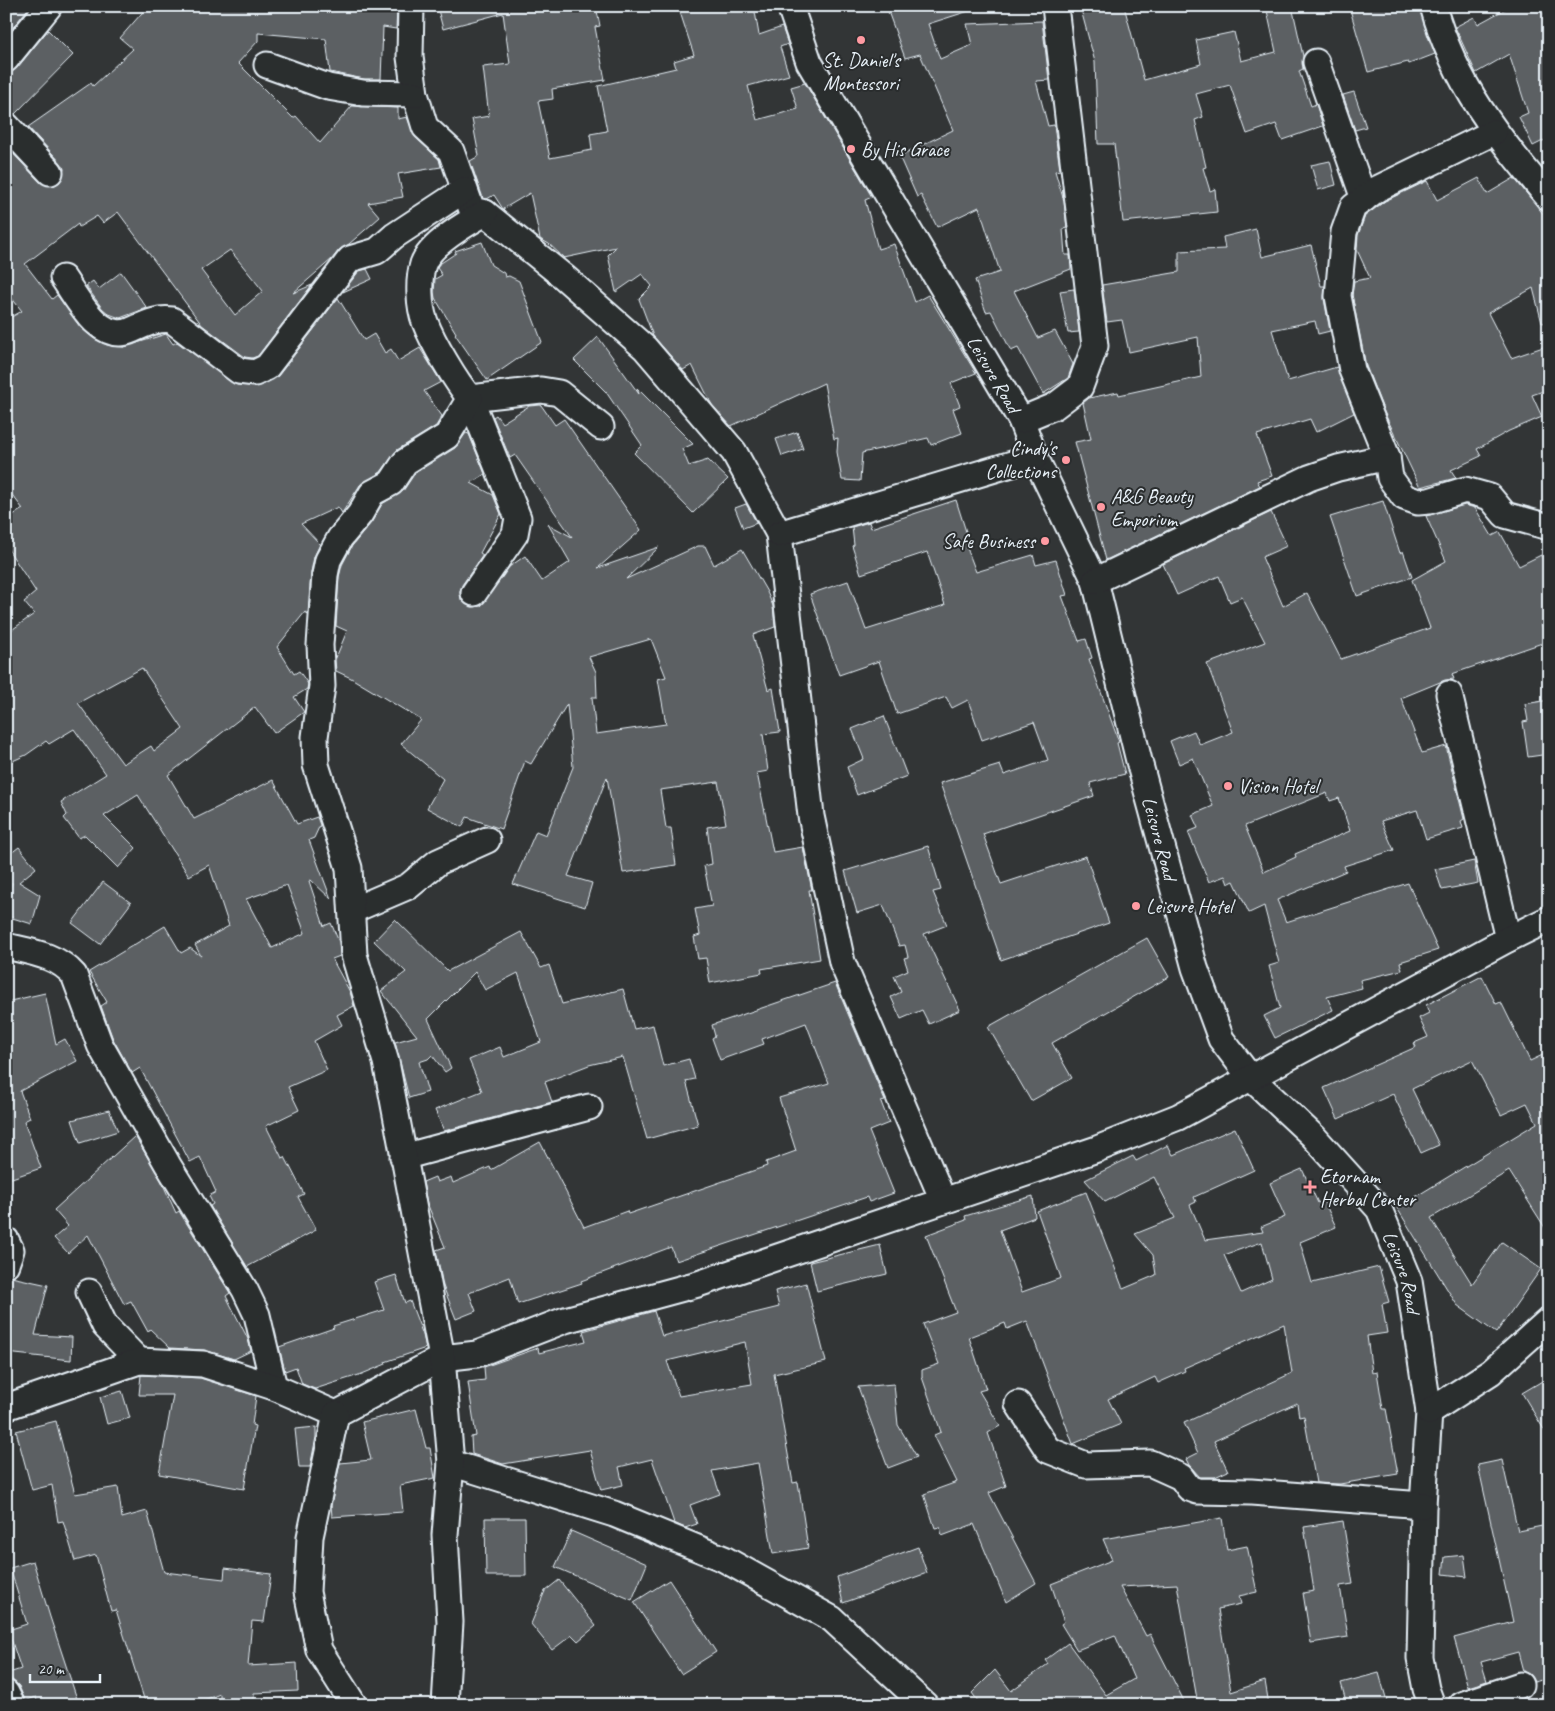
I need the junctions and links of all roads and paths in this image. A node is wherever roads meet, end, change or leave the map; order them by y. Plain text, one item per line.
1 (49, 6) edge
2 (411, 6) edge
3 (790, 6) edge
4 (1055, 6) edge
5 (1434, 6) edge
6 (6, 60) edge
7 (1316, 62) dead end
8 (266, 65) dead end
9 (415, 94) junction
10 (6, 124) edge
11 (1494, 132) junction
12 (50, 172) dead end
13 (464, 190) junction
14 (1549, 198) edge
15 (1364, 199) junction
16 (485, 213) junction
17 (63, 278) dead end
18 (470, 398) junction
19 (1021, 420) junction
20 (601, 427) dead end
21 (1035, 457) junction
22 (1387, 457) junction
23 (1549, 527) edge
24 (779, 534) junction
25 (1095, 581) junction
26 (474, 593) dead end
27 (1449, 694) dead end
28 (487, 840) dead end
29 (353, 910) junction
30 (1549, 919) edge
31 (1508, 939) junction
32 (6, 946) edge
33 (1250, 1077) junction
34 (588, 1107) dead end
35 (403, 1157) junction
36 (944, 1200) junction
37 (6, 1240) edge
38 (6, 1264) edge
39 (90, 1292) dead end
40 (1549, 1320) edge
41 (442, 1358) junction
42 (139, 1361) junction
43 (274, 1387) junction
44 (1018, 1404) dead end
45 (6, 1408) edge
46 (1430, 1412) junction
47 (336, 1414) junction
48 (451, 1463) junction
49 (1423, 1505) junction
50 (1520, 1684) dead end
51 (6, 1693) edge
52 (12, 1705) edge
53 (354, 1705) edge
54 (445, 1705) edge
55 (925, 1705) edge
56 (1432, 1705) edge
57 (1461, 1705) edge

1 - 6 street
2 - 9 street
3 - 19 street, Leisure Road
4 - 19 street
5 - 11 street
7 - 15 street
8 - 9 street
9 - 13 street
10 - 12 street
11 - 14 street
11 - 15 street
13 - 16 street
13 - 17 street
15 - 22 street
16 - 18 street
16 - 24 street
18 - 20 street
18 - 26 street
18 - 29 street
19 - 21 street, Leisure Road
21 - 24 street
21 - 25 street, Leisure Road
22 - 23 street
22 - 25 street
24 - 36 street
25 - 33 street, Leisure Road
27 - 31 street
28 - 29 street
29 - 35 street
30 - 31 street
31 - 33 street
32 - 43 street
33 - 36 street
33 - 46 street, Leisure Road
34 - 35 street
35 - 41 street
36 - 41 street
37 - 38 street
39 - 42 street
40 - 46 street
41 - 47 street
41 - 48 street
42 - 43 street
42 - 45 street
43 - 47 street
44 - 49 street
46 - 49 street, Leisure Road
47 - 53 street
48 - 54 street
48 - 55 street
49 - 56 street, Leisure Road
50 - 57 street
51 - 52 street

